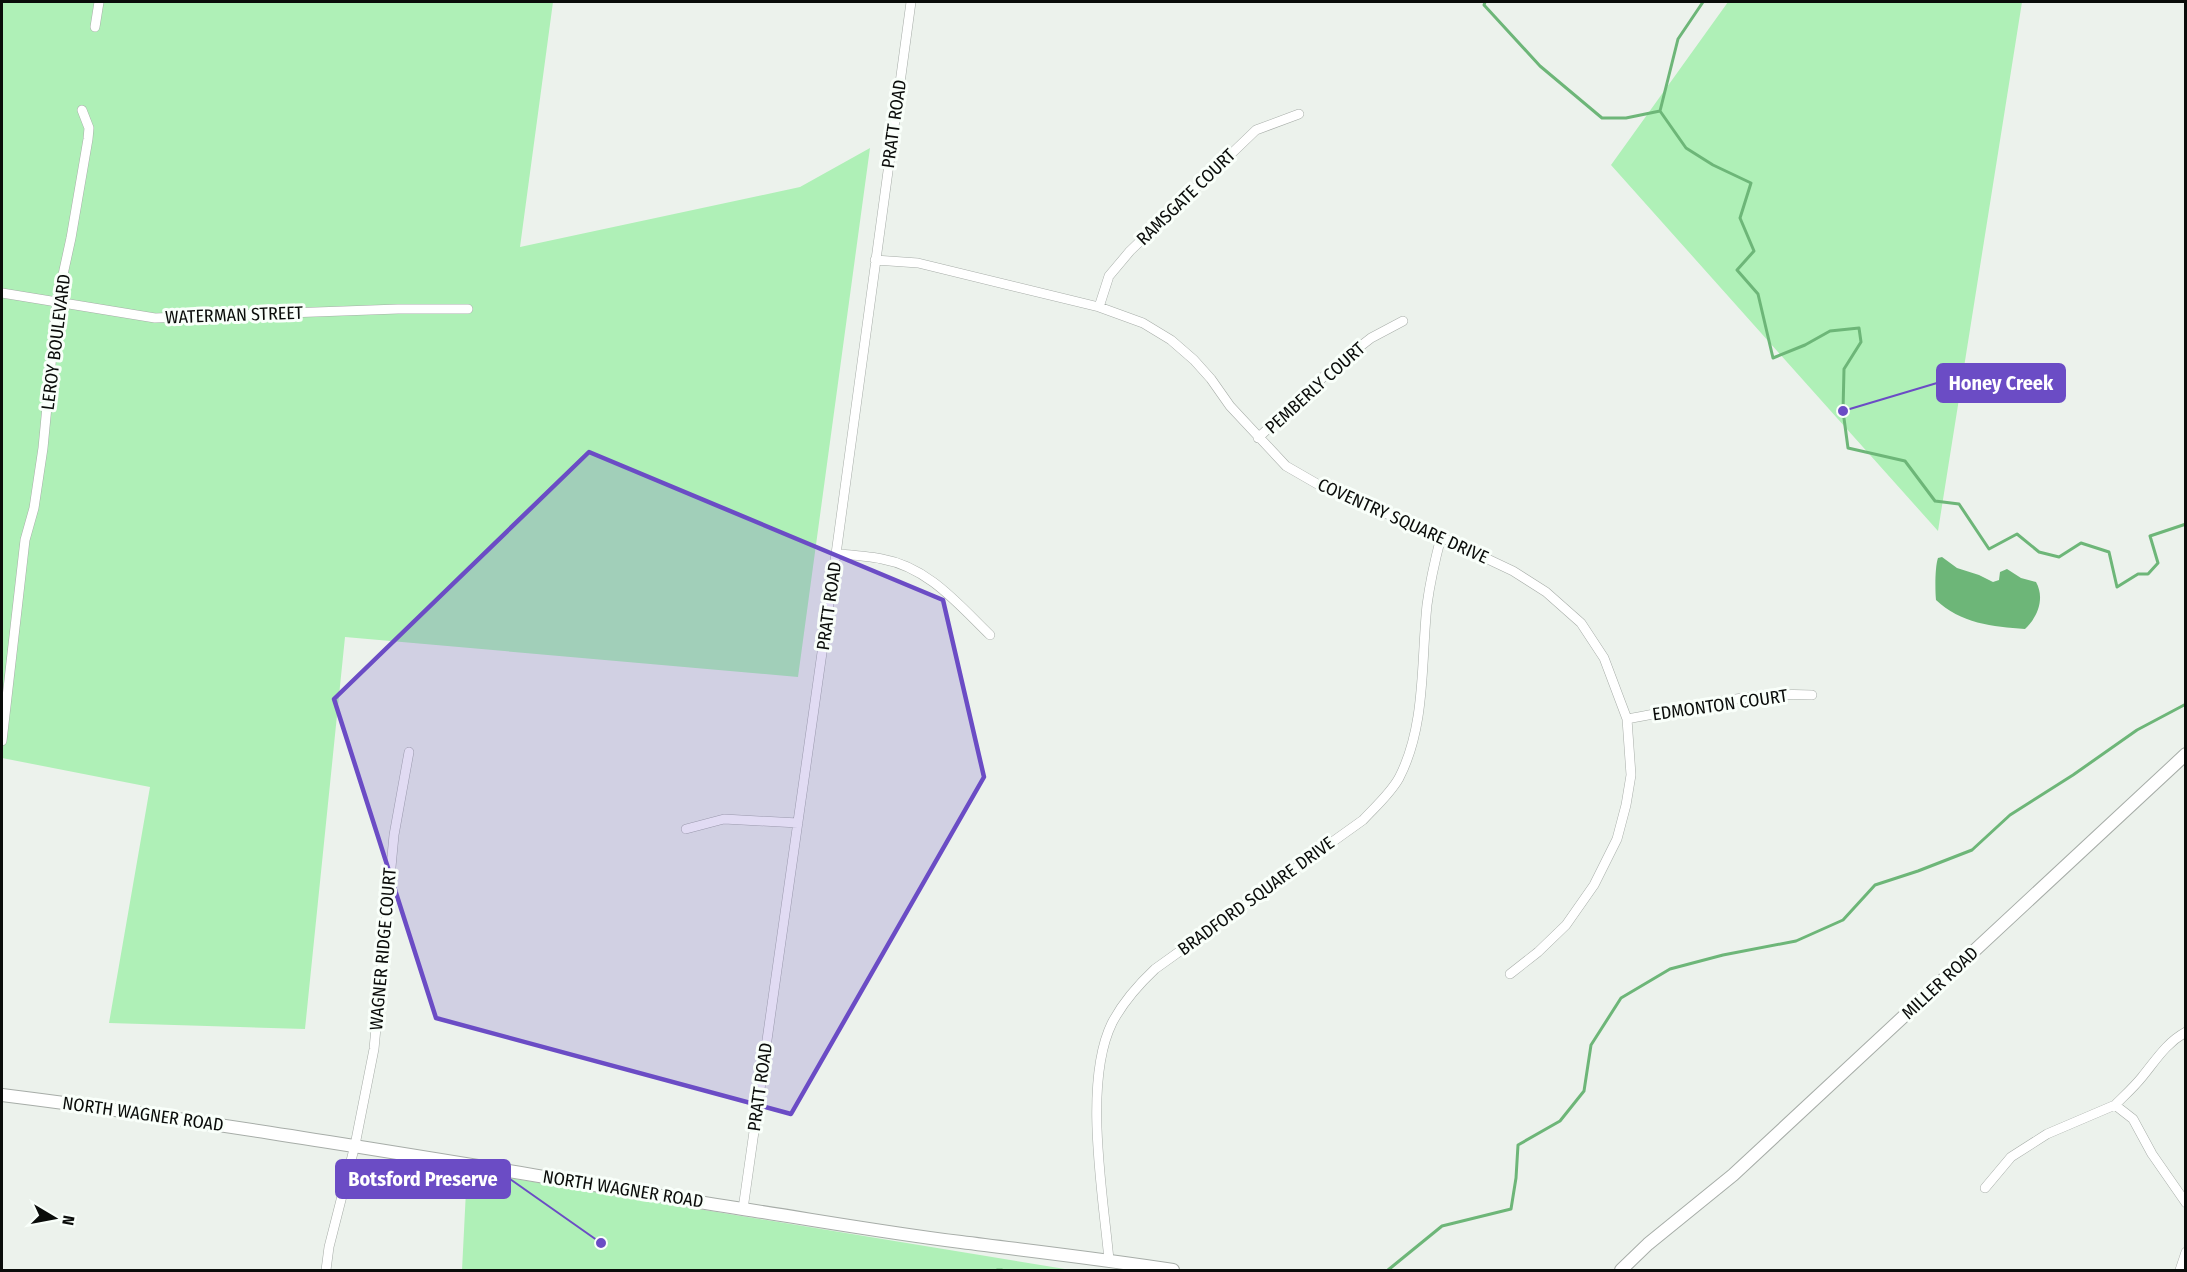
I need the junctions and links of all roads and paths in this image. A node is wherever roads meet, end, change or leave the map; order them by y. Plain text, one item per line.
1 (99, 2) edge
2 (911, 2) edge
3 (95, 27) dead end
4 (82, 110) dead end
5 (1299, 114) dead end
6 (874, 260) junction
7 (2, 293) edge
8 (57, 302) junction
9 (1099, 308) junction
10 (468, 309) dead end
11 (1403, 321) dead end
12 (1258, 438) junction
13 (1441, 537) junction
14 (836, 554) junction
15 (990, 634) dead end
16 (1812, 695) dead end
17 (1627, 719) junction
18 (2, 741) edge
19 (409, 752) dead end
20 (2186, 754) edge
21 (798, 823) junction
22 (686, 829) dead end
23 (1510, 974) dead end
24 (2186, 1032) edge
25 (2, 1095) edge
26 (2115, 1105) junction
27 (355, 1146) junction
28 (1985, 1188) dead end
29 (2186, 1203) edge
30 (743, 1209) junction
31 (1693, 1209) junction
32 (2186, 1252) edge
33 (1109, 1260) junction
34 (326, 1270) edge
35 (1173, 1270) edge
36 (1621, 1270) edge
37 (1632, 1270) edge
38 (2180, 1270) edge

1 - 3 street
2 - 6 street, PRATT ROAD
4 - 8 street, LEROY BOULEVARD
5 - 9 street, RAMSGATE COURT
6 - 9 street, COVENTRY SQUARE DRIVE
6 - 14 street, PRATT ROAD
7 - 8 street, WATERMAN STREET
8 - 10 street, WATERMAN STREET
8 - 18 street, LEROY BOULEVARD
9 - 12 street, COVENTRY SQUARE DRIVE
11 - 12 street, PEMBERLY COURT
12 - 13 street, COVENTRY SQUARE DRIVE
13 - 17 street, COVENTRY SQUARE DRIVE
13 - 33 street, BRADFORD SQUARE DRIVE
14 - 15 street
14 - 21 street, PRATT ROAD
16 - 17 street, EDMONTON COURT
17 - 23 street, COVENTRY SQUARE DRIVE
19 - 27 street, WAGNER RIDGE COURT
20 - 31 main road, MILLER ROAD
21 - 22 street
21 - 30 street, PRATT ROAD
24 - 26 street
25 - 27 main road, NORTH WAGNER ROAD
26 - 28 street
26 - 29 street
27 - 30 main road, NORTH WAGNER ROAD
27 - 34 street, WAGNER RIDGE COURT
30 - 33 main road, NORTH WAGNER ROAD
31 - 36 main road, MILLER ROAD
31 - 37 main road, MILLER ROAD
32 - 38 street
33 - 35 main road, NORTH WAGNER ROAD

